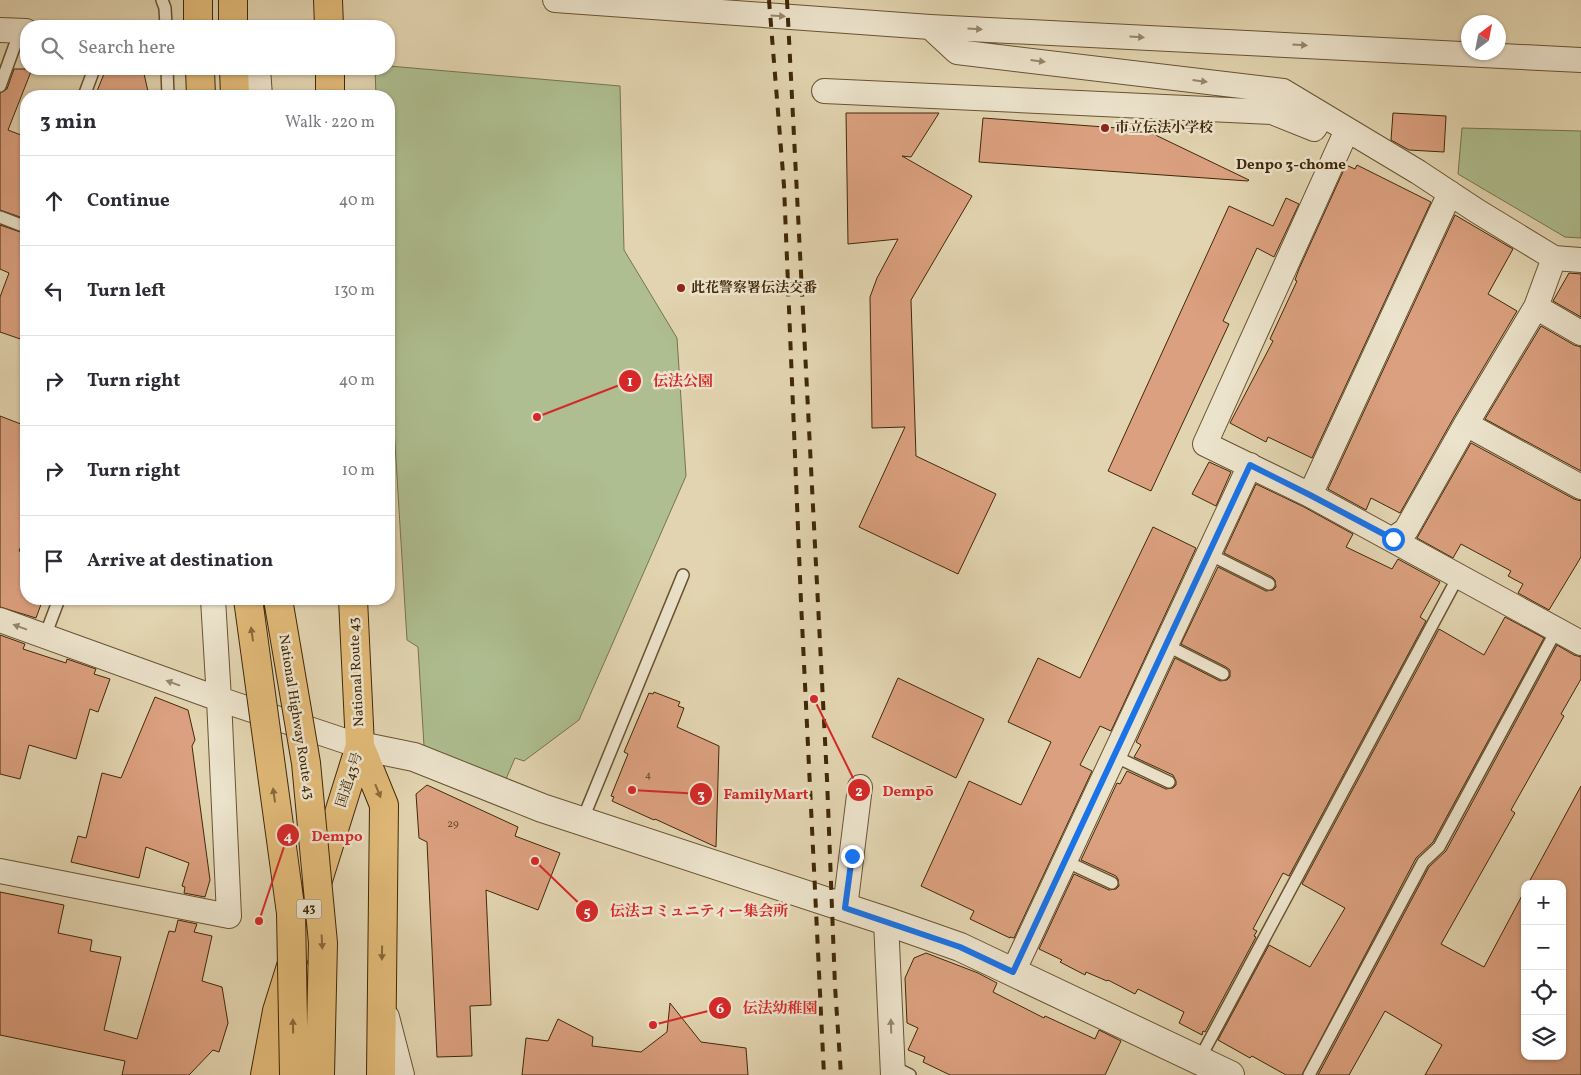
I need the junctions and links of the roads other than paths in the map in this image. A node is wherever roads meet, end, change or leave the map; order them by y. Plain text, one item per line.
1 (198, 0) edge
2 (233, 0) edge
3 (328, 0) edge
4 (555, 0) edge
5 (164, 4) edge
6 (165, 20) edge
7 (198, 20) edge
8 (233, 20) edge
9 (329, 20) edge
10 (930, 27) junction
11 (16, 31) edge
12 (1581, 60) edge
13 (92, 75) edge
14 (167, 75) edge
15 (200, 75) edge
16 (234, 75) edge
17 (258, 75) edge
18 (330, 75) edge
19 (0, 86) edge
20 (86, 90) edge
21 (168, 90) edge
22 (201, 90) edge
23 (235, 90) edge
24 (260, 90) edge
25 (330, 90) edge
26 (824, 91) dead end
27 (1323, 115) junction
28 (1347, 130) junction
29 (1450, 194) junction
30 (0, 217) edge
31 (20, 225) edge
32 (1554, 258) junction
33 (1581, 260) edge
34 (1536, 307) junction
35 (1581, 332) edge
36 (1466, 424) junction
37 (1250, 465) junction
38 (1581, 487) edge
39 (1310, 495) junction
40 (1393, 539) junction
41 (1209, 554) junction
42 (684, 575) dead end
43 (1459, 575) junction
44 (1269, 584) dead end
45 (58, 605) edge
46 (212, 605) edge
47 (249, 605) edge
48 (279, 605) edge
49 (353, 605) edge
50 (0, 620) edge
51 (1556, 629) junction
52 (45, 636) junction
53 (1581, 643) edge
54 (1166, 645) junction
55 (1224, 674) dead end
56 (219, 699) junction
57 (360, 746) junction
58 (1114, 756) junction
59 (1169, 782) dead end
60 (860, 787) dead end
61 (582, 820) junction
62 (1065, 861) junction
63 (0, 871) edge
64 (1112, 884) dead end
65 (845, 908) junction
66 (886, 921) junction
67 (1013, 972) junction
68 (381, 998) junction
69 (1199, 1060) junction
70 (898, 1072) edge
71 (265, 1075) edge
72 (294, 1075) edge
73 (320, 1075) edge
74 (381, 1075) edge
75 (402, 1075) edge
76 (1230, 1075) edge
77 (1309, 1075) edge

1 - 7 highway
2 - 8 highway
3 - 9 highway
4 -> 10 street
5 - 6 lane
10 -> 12 street
10 -> 27 street
11 - 19 lane
13 - 20 lane
14 - 21 lane
15 - 22 highway
16 - 23 highway
17 - 24 street
18 - 25 highway
26 - 27 street
27 - 28 street
28 - 29 street
28 - 37 street
29 - 32 street
29 - 39 street
30 - 31 lane
32 - 33 street
32 - 34 street
34 - 35 street
34 - 36 street
36 - 38 street
36 - 40 street
37 - 39 street
37 - 41 street
39 - 40 street
40 - 43 street
41 - 44 lane
41 - 54 street
42 - 61 lane
43 - 51 street
43 - 69 lane
45 - 52 lane
46 - 56 street
72 -> 47 highway, 43, bridge
48 -> 73 highway, National Highway Route 43 / 43, bridge
49 - 57 highway, National Route 43 / 43
52 -> 50 street
51 - 53 street
51 - 77 lane
56 -> 52 street
54 - 55 lane
54 - 58 street
56 - 57 street
56 - 63 street
57 - 61 street
57 -> 68 highway, 国道43号 / 43
57 - 71 highway, 国道43号 / 43
58 - 59 lane
58 - 62 street
60 - 65 street
61 - 65 street
62 - 64 lane
62 - 67 street
65 - 66 street
66 - 67 street
70 -> 66 street
67 - 69 street
68 - 74 highway, 国道43号 / 43
68 - 75 street
69 - 76 street

